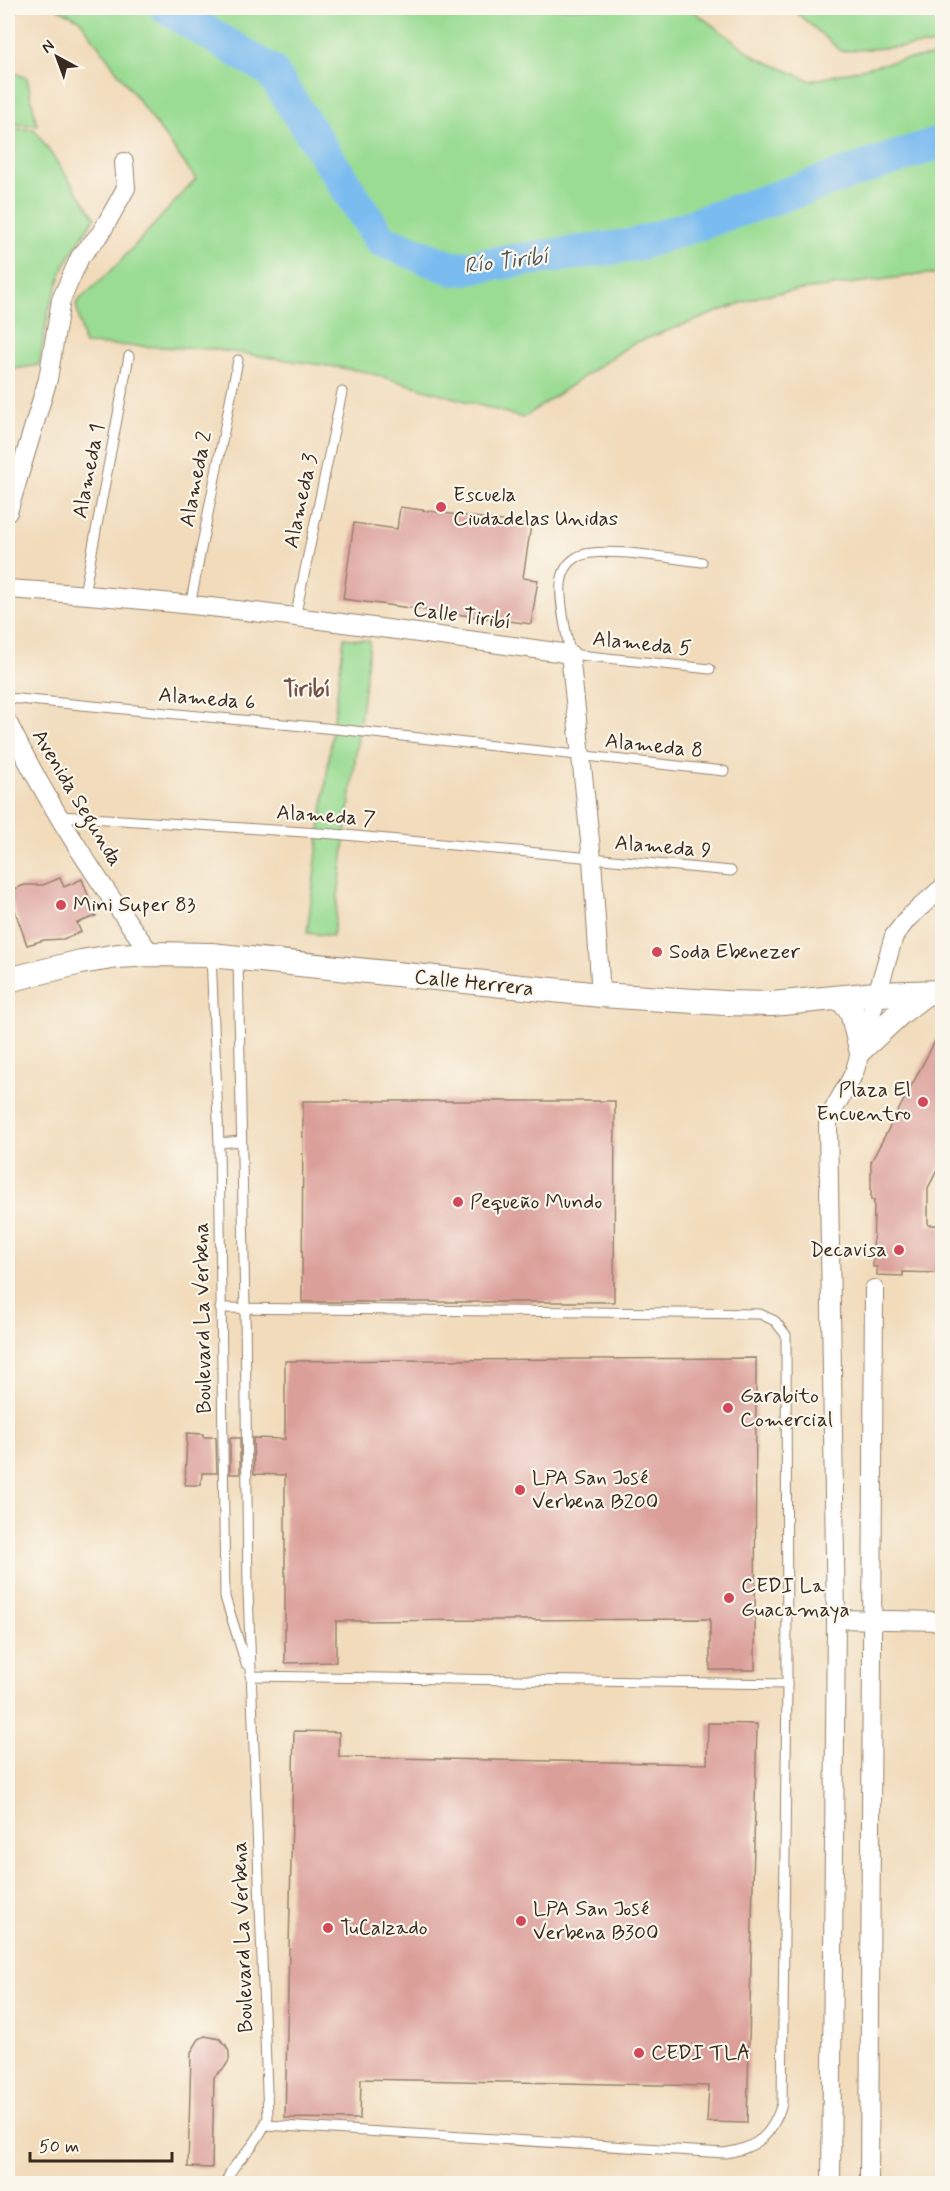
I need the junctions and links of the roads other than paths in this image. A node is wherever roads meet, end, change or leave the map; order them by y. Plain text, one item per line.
1 (124, 162) dead end
2 (129, 356) dead end
3 (238, 360) dead end
4 (342, 392) dead end
5 (14, 473) edge
6 (8, 512) edge
7 (702, 562) dead end
8 (8, 589) edge
9 (84, 594) junction
10 (189, 606) junction
11 (295, 618) junction
12 (570, 654) junction
13 (710, 669) dead end
14 (8, 698) edge
15 (8, 723) edge
16 (581, 757) junction
17 (724, 771) dead end
18 (57, 816) junction
19 (592, 859) junction
20 (731, 871) dead end
21 (942, 888) edge
22 (151, 954) junction
23 (211, 955) junction
24 (238, 959) junction
25 (8, 980) edge
26 (934, 992) edge
27 (876, 994) junction
28 (601, 995) junction
29 (841, 998) junction
30 (861, 1049) junction
31 (241, 1141) junction
32 (219, 1143) junction
33 (874, 1289) dead end
34 (220, 1308) junction
35 (245, 1309) junction
36 (836, 1619) junction
37 (871, 1620) junction
38 (942, 1621) edge
39 (250, 1676) junction
40 (788, 1684) junction
41 (265, 2125) junction
42 (226, 2184) edge
43 (831, 2184) edge
44 (869, 2184) edge

1 - 5 street
2 - 9 lane, Alameda 1
3 - 10 lane, Alameda 2
4 - 11 lane, Alameda 3
5 - 6 street
7 - 12 lane
8 - 9 street, Calle Tiribí
9 - 10 street, Calle Tiribí
10 - 11 street, Calle Tiribí
11 - 12 street, Calle Tiribí
12 - 13 lane, Alameda 5
12 - 16 street
14 - 16 lane, Alameda 6
15 - 18 street, Avenida Segunda
16 - 17 lane, Alameda 8
16 - 19 street
18 - 19 lane, Alameda 7
18 - 22 street, Avenida Segunda
19 - 20 lane, Alameda 9
19 - 28 street
21 - 27 street
22 - 23 street, Calle Herrera
22 - 25 street, Calle Herrera
23 - 24 street, Calle Herrera
23 - 32 lane, Boulevard La Verbena
24 - 28 street, Calle Herrera
24 - 31 lane, Boulevard La Verbena
26 - 27 street, Calle Herrera
26 - 30 street
27 - 29 street, Calle Herrera
27 - 30 street
28 - 29 street, Calle Herrera
29 - 30 street
30 - 36 street
31 - 32 lane
31 - 35 lane, Boulevard La Verbena
32 - 34 lane, Boulevard La Verbena
33 - 37 street
34 - 35 lane
34 - 39 lane, Boulevard La Verbena
35 - 39 lane, Boulevard La Verbena
35 - 40 lane
36 - 37 street
36 - 43 street
37 - 38 street
37 - 44 street
39 - 40 lane
39 - 41 lane, Boulevard La Verbena
40 - 41 lane
41 - 42 lane, Boulevard La Verbena

